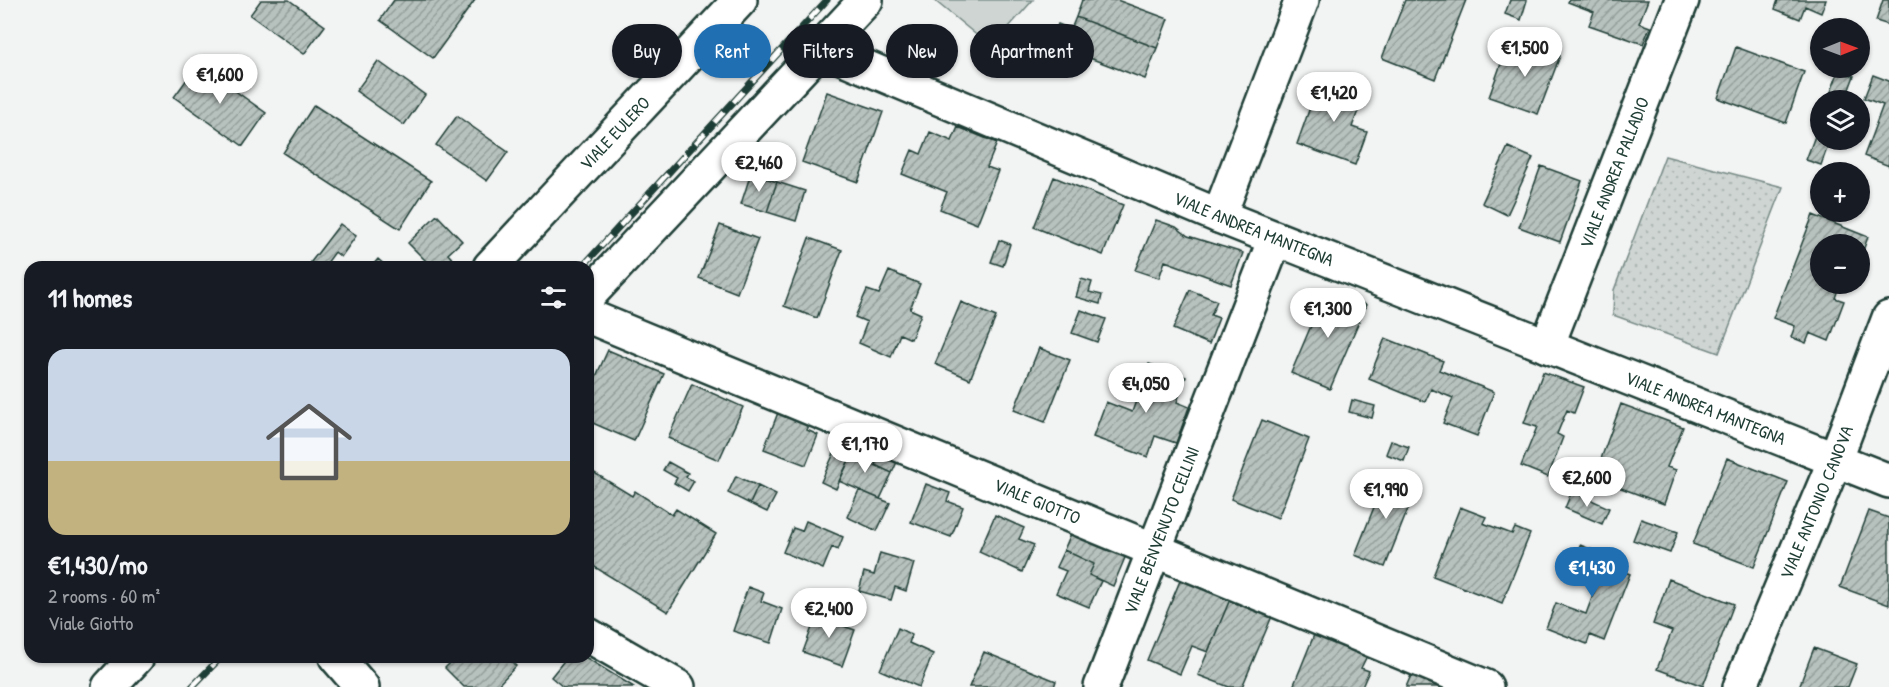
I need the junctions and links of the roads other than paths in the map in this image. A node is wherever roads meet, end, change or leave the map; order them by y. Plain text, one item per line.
1 (741, 0) edge
2 (866, 0) edge
3 (1302, 0) edge
4 (1682, 0) edge
5 (843, 24) edge
6 (874, 71) edge
7 (792, 78) edge
8 (1219, 216) junction
9 (1275, 239) junction
10 (496, 261) edge
11 (594, 290) edge
12 (594, 318) edge
13 (1889, 318) edge
14 (1547, 346) junction
15 (1835, 460) junction
16 (1889, 481) edge
17 (1153, 551) junction
18 (594, 638) edge
19 (131, 663) edge
20 (341, 663) edge
21 (109, 687) edge
22 (362, 687) edge
23 (678, 687) edge
24 (1101, 687) edge
25 (1486, 687) edge
26 (1740, 687) edge

1 - 10 street, VIALE EULERO
2 - 5 street
3 - 8 street
4 - 14 street, VIALE ANDREA PALLADIO
6 - 8 street, VIALE ANDREA MANTEGNA
7 - 11 street
8 - 9 street, VIALE ANDREA MANTEGNA
9 - 14 street, VIALE ANDREA MANTEGNA
9 - 17 street, VIALE BENVENUTO CELLINI
12 - 17 street, VIALE GIOTTO
13 - 15 street, VIALE ANTONIO CANOVA
14 - 15 street, VIALE ANDREA MANTEGNA
15 - 16 street, VIALE ANDREA MANTEGNA
15 - 26 street, VIALE ANTONIO CANOVA
17 - 24 street, VIALE BENVENUTO CELLINI
17 - 25 street, VIALE GIOTTO
18 - 23 street
19 - 21 street
20 - 22 street

